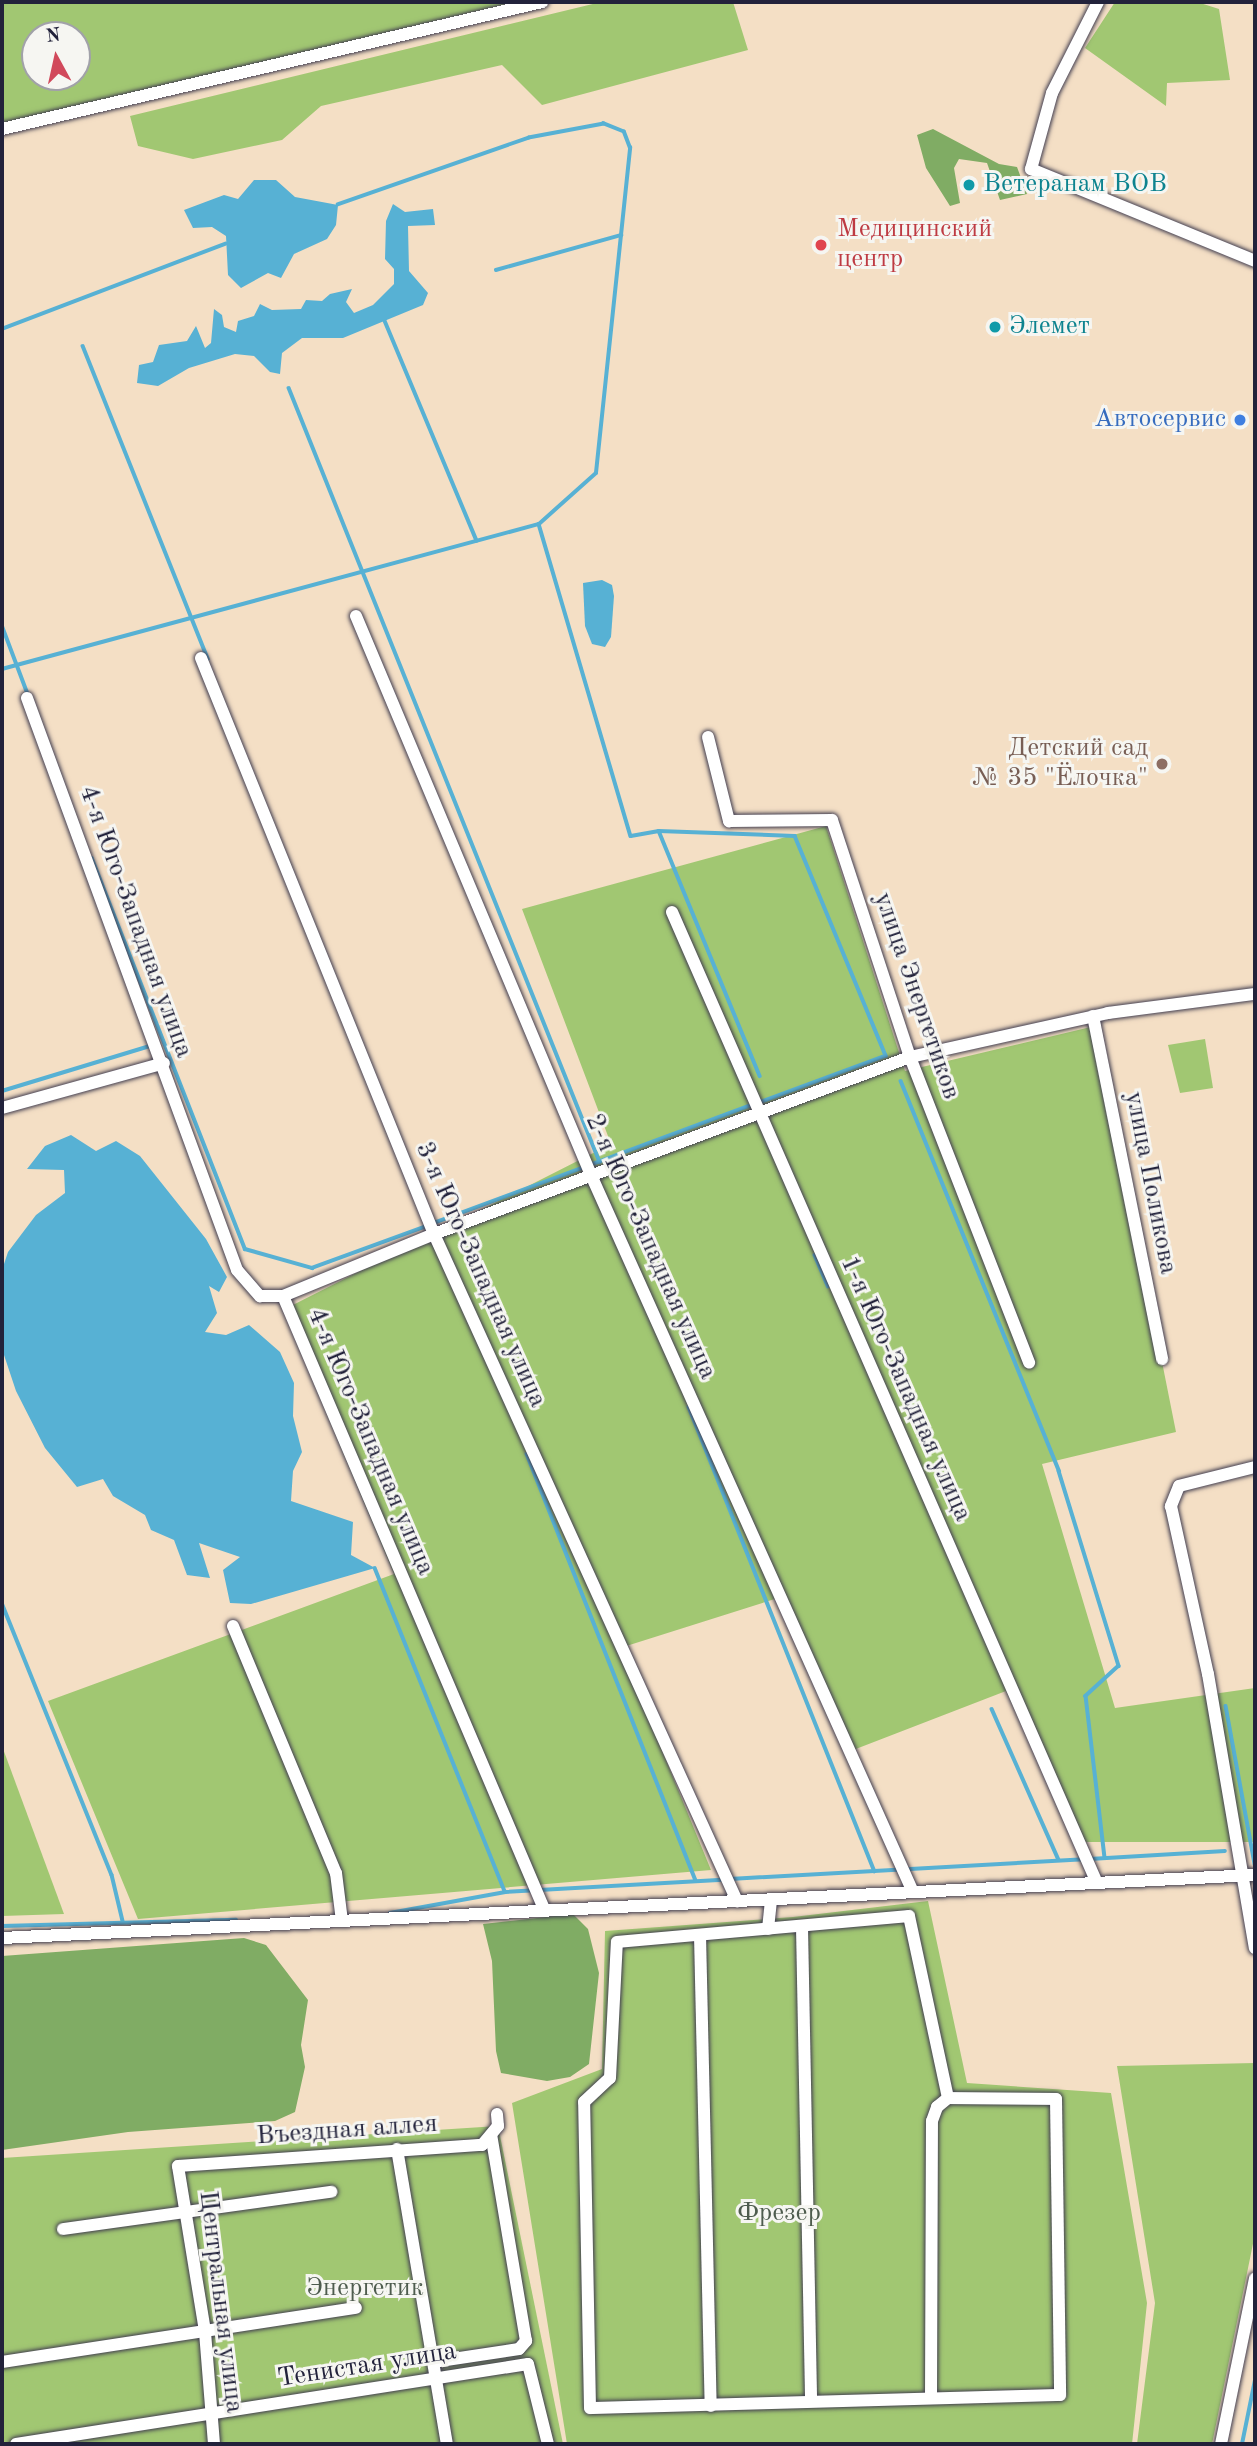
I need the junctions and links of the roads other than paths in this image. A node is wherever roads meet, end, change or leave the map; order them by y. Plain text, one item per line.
1 (542, 2) edge
2 (1097, 2) edge
3 (2, 129) edge
4 (1255, 261) edge
5 (356, 616) dead end
6 (201, 658) dead end
7 (27, 698) dead end
8 (708, 737) dead end
9 (672, 912) dead end
10 (1255, 994) edge
11 (1093, 1016) junction
12 (910, 1057) junction
13 (164, 1063) junction
14 (2, 1108) edge
15 (759, 1112) junction
16 (591, 1175) junction
17 (434, 1234) junction
18 (283, 1296) junction
19 (1162, 1359) dead end
20 (1029, 1363) dead end
21 (1255, 1467) edge
22 (233, 1626) dead end
23 (1249, 1875) edge
24 (1097, 1883) junction
25 (913, 1892) junction
26 (771, 1900) junction
27 (737, 1901) junction
28 (545, 1911) junction
29 (342, 1921) junction
30 (802, 1927) junction
31 (768, 1929) junction
32 (700, 1935) junction
33 (2, 1938) edge
34 (1255, 1948) edge
35 (948, 2098) junction
36 (497, 2114) dead end
37 (491, 2135) junction
38 (397, 2149) junction
39 (178, 2166) joint
40 (331, 2192) dead end
41 (186, 2213) junction
42 (63, 2229) dead end
43 (1255, 2278) edge
44 (356, 2308) dead end
45 (205, 2330) junction
46 (2, 2362) edge
47 (433, 2362) junction
48 (436, 2377) junction
49 (931, 2399) junction
50 (811, 2401) junction
51 (711, 2406) junction
52 (212, 2414) junction
53 (16, 2444) edge
54 (214, 2444) edge
55 (447, 2444) edge
56 (548, 2444) edge
57 (1221, 2444) edge

1 - 3 street
2 - 4 street
5 - 16 street, 2-я Юго-Западная улица
6 - 17 street, 3-я Юго-Западная улица
7 - 13 street, 4-я Юго-Западная улица
8 - 12 street, улица Энергетиков
9 - 15 street, 1-я Юго-Западная улица
10 - 11 street
11 - 12 street
11 - 19 street, улица Поликова
12 - 15 street
12 - 20 street, улица Энергетиков
13 - 14 street
13 - 18 street, 4-я Юго-Западная улица
15 - 16 street
15 - 24 street, 1-я Юго-Западная улица
16 - 17 street
16 - 25 street, 2-я Юго-Западная улица
17 - 18 street
17 - 27 street, 3-я Юго-Западная улица
18 - 28 street, 4-я Юго-Западная улица
21 - 23 street
22 - 29 street
23 - 24 street
23 - 34 street
24 - 25 street
25 - 26 street
26 - 27 street
26 - 31 street
27 - 28 street
28 - 29 street
29 - 33 street
30 - 31 street
30 - 35 street
30 - 50 street
31 - 32 street
32 - 51 street
32 - 51 street
35 - 49 street
35 - 49 street
36 - 37 street
37 - 38 street, Въездная аллея
37 - 47 street
38 - 39 street, Въездная аллея
38 - 47 street
39 - 41 street, Центральная улица
40 - 41 street
41 - 42 street
41 - 45 street, Центральная улица
43 - 57 street
44 - 45 street
45 - 46 street
45 - 52 street, Центральная улица
47 - 48 street
48 - 52 street, Тенистая улица
48 - 55 street
48 - 56 street, Тенистая улица
49 - 50 street
50 - 51 street
52 - 53 street, Тенистая улица
52 - 54 street, Центральная улица

